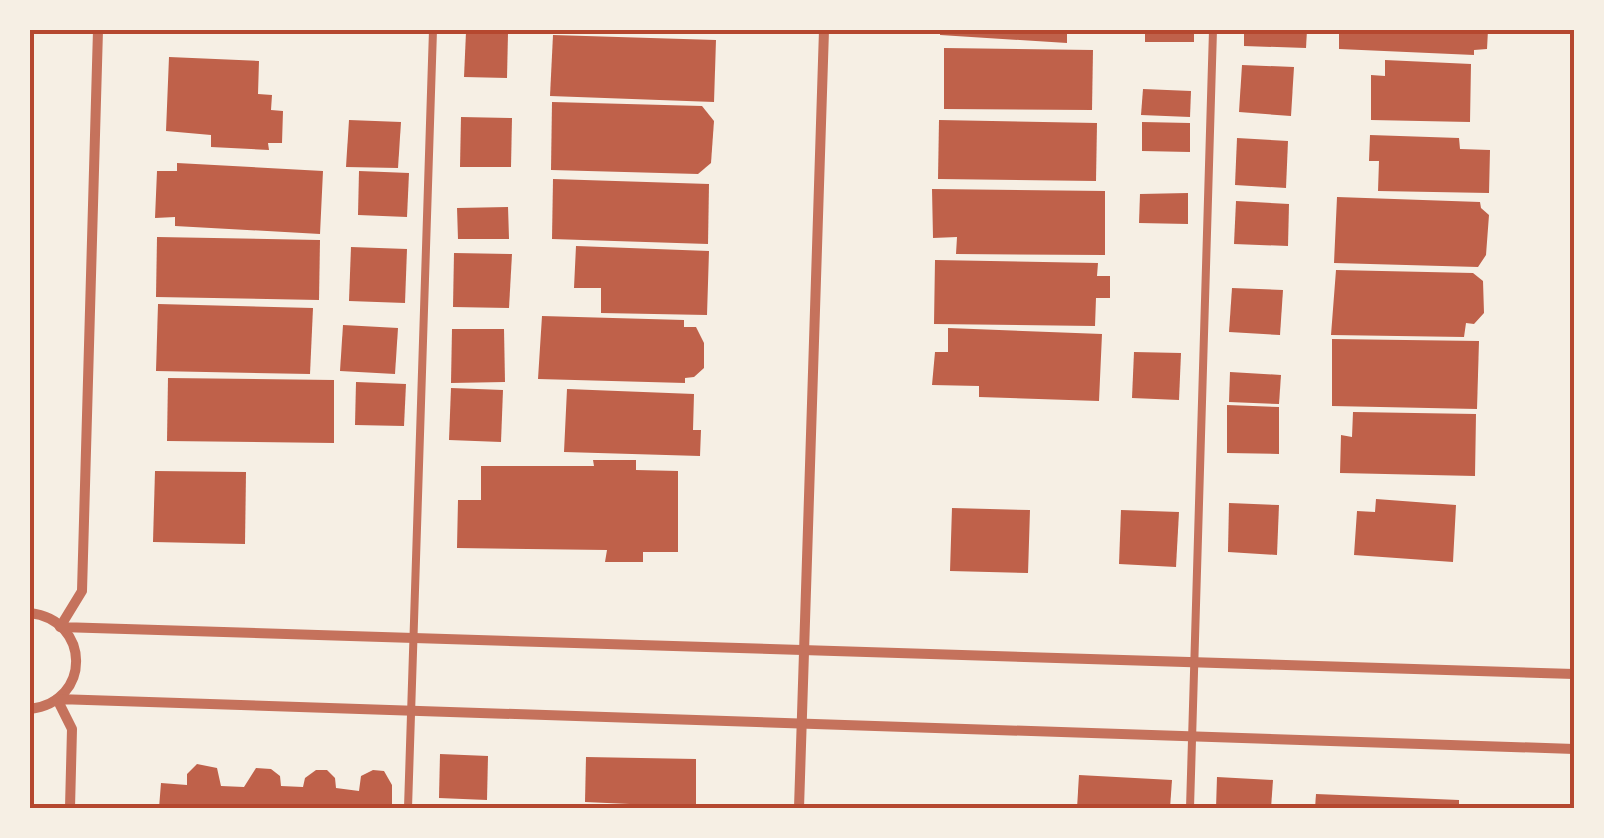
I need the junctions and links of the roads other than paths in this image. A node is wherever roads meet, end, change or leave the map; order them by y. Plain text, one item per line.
1 (98, 30) edge
2 (433, 30) edge
3 (824, 30) edge
4 (1213, 30) edge
5 (30, 614) edge
6 (60, 626) junction
7 (414, 637) junction
8 (804, 649) junction
9 (1194, 662) junction
10 (1574, 674) edge
11 (57, 700) junction
12 (30, 709) edge
13 (411, 712) junction
14 (802, 724) junction
15 (1192, 736) junction
16 (1574, 749) edge
17 (70, 808) edge
18 (408, 808) edge
19 (800, 808) edge
20 (1190, 808) edge

1 - 6 street
2 - 7 lane
3 - 8 street
4 - 9 lane
5 - 6 street
6 - 7 street
6 - 11 street
7 - 8 street
7 - 13 lane
8 - 9 street
8 - 14 street
9 - 10 street
9 - 15 lane
11 - 12 street
11 - 13 street
11 - 17 street
13 - 14 street
13 - 18 lane
14 - 15 street
14 - 19 street
15 - 16 street
15 - 20 lane

